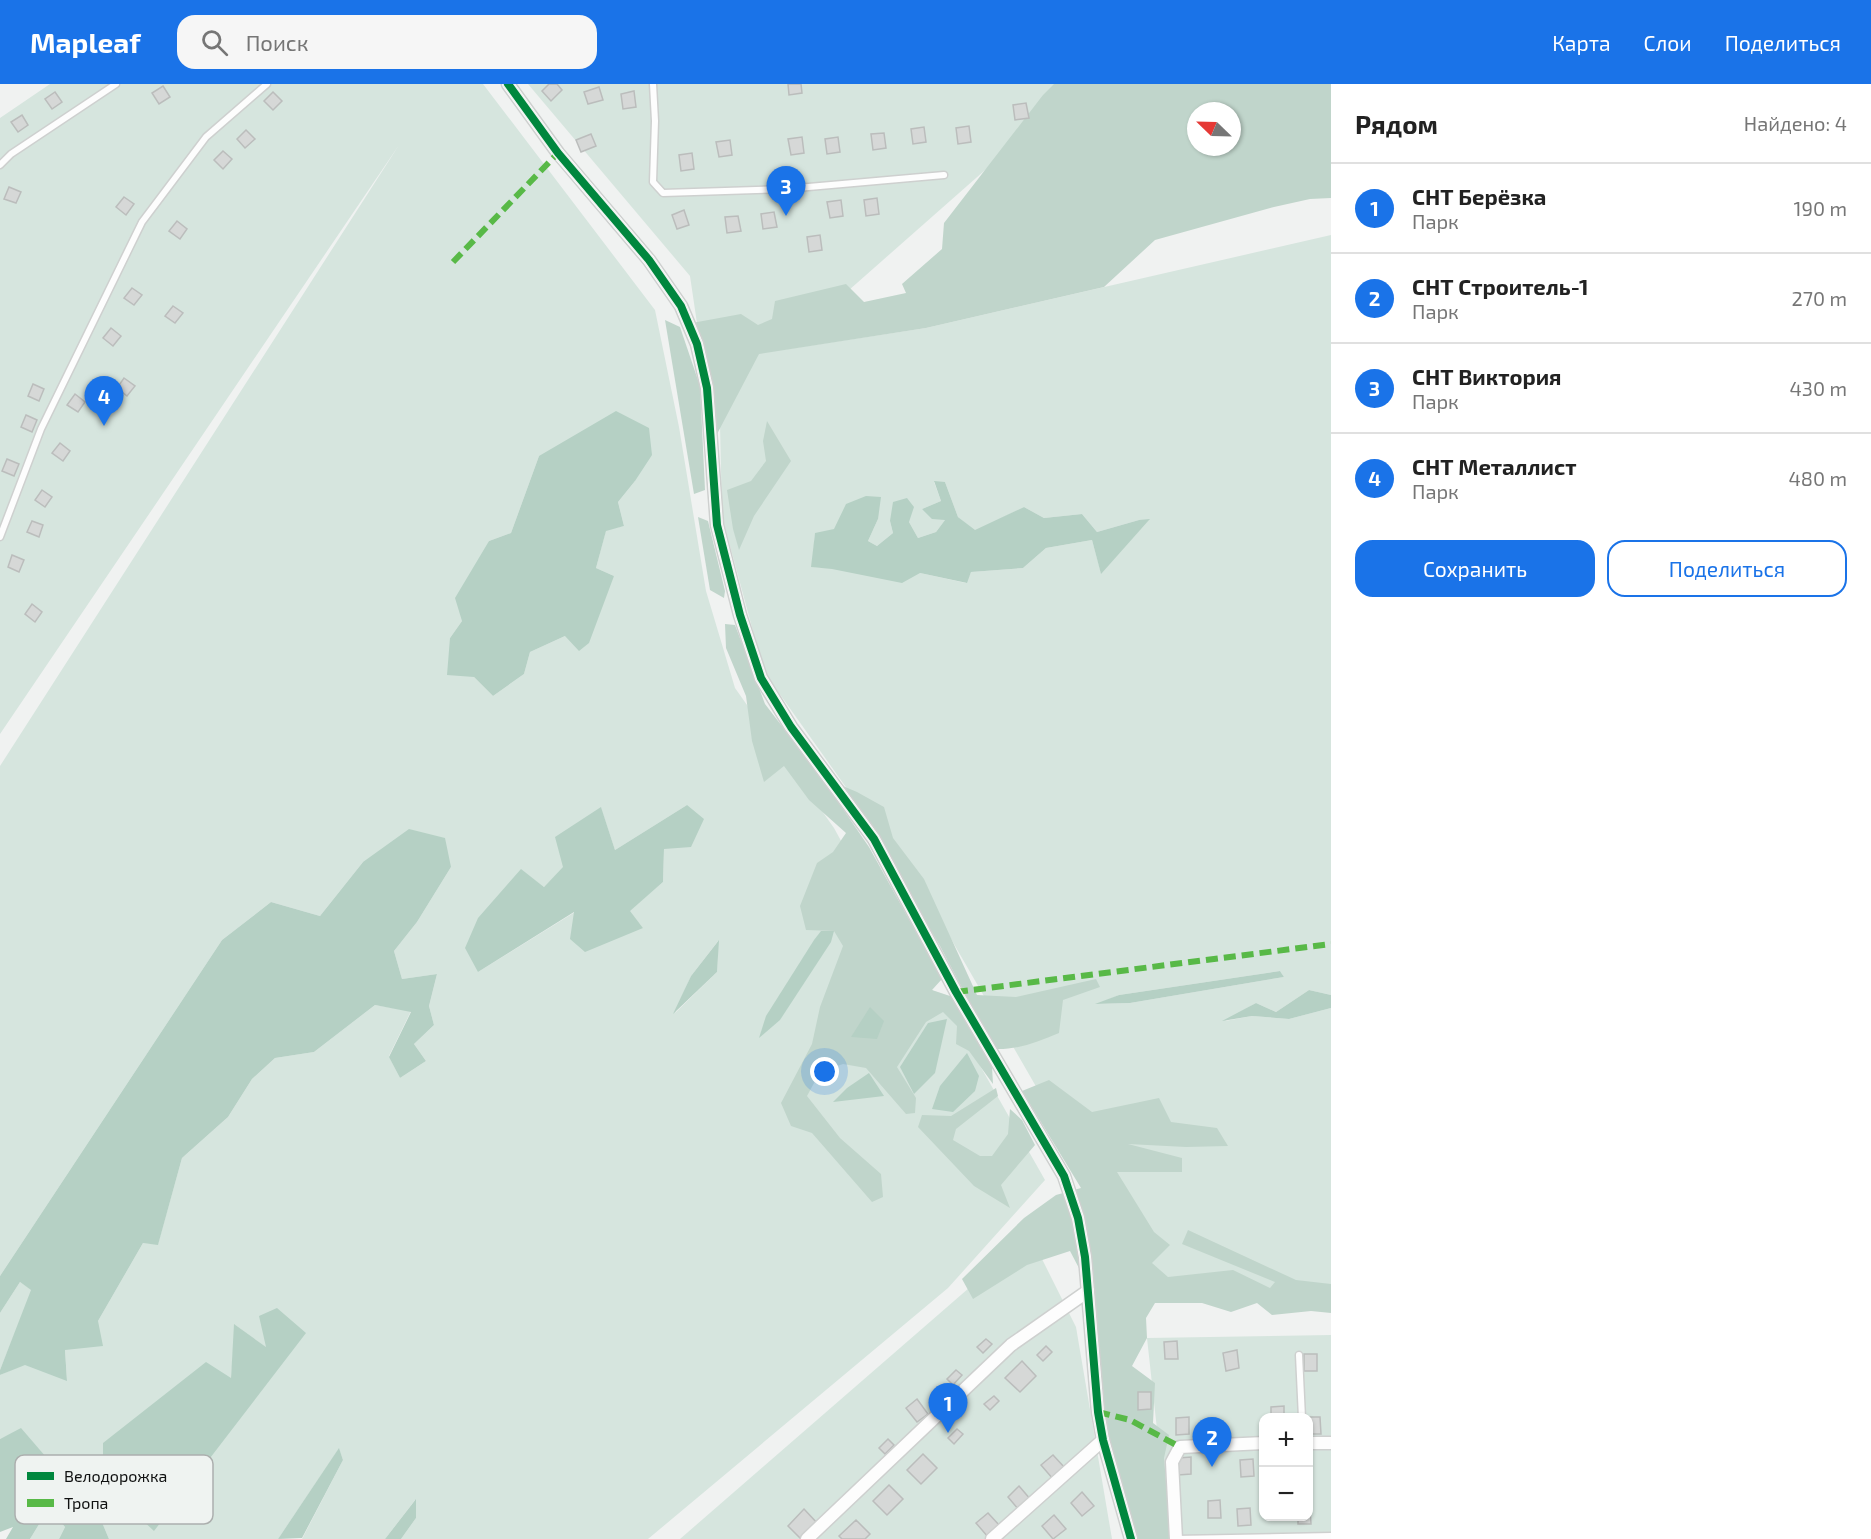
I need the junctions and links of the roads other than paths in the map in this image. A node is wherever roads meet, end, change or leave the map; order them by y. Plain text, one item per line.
1 (116, 84) edge
2 (267, 84) edge
3 (508, 84) edge
4 (653, 84) edge
5 (0, 165) edge
6 (944, 175) dead end
7 (0, 537) edge
8 (1088, 1291) junction
9 (1299, 1355) dead end
10 (1302, 1413) edge
11 (1103, 1440) junction
12 (1259, 1443) edge
13 (1313, 1443) edge
14 (1331, 1443) edge
15 (1331, 1536) edge
16 (807, 1539) edge
17 (992, 1539) edge
18 (1131, 1539) edge
19 (1176, 1539) edge

1 - 5 lane
2 - 7 lane
3 - 8 street
4 - 6 lane
8 - 11 street
8 - 16 street
9 - 10 lane
11 - 17 street
11 - 18 street
12 - 19 street
13 - 14 street
15 - 19 lane

